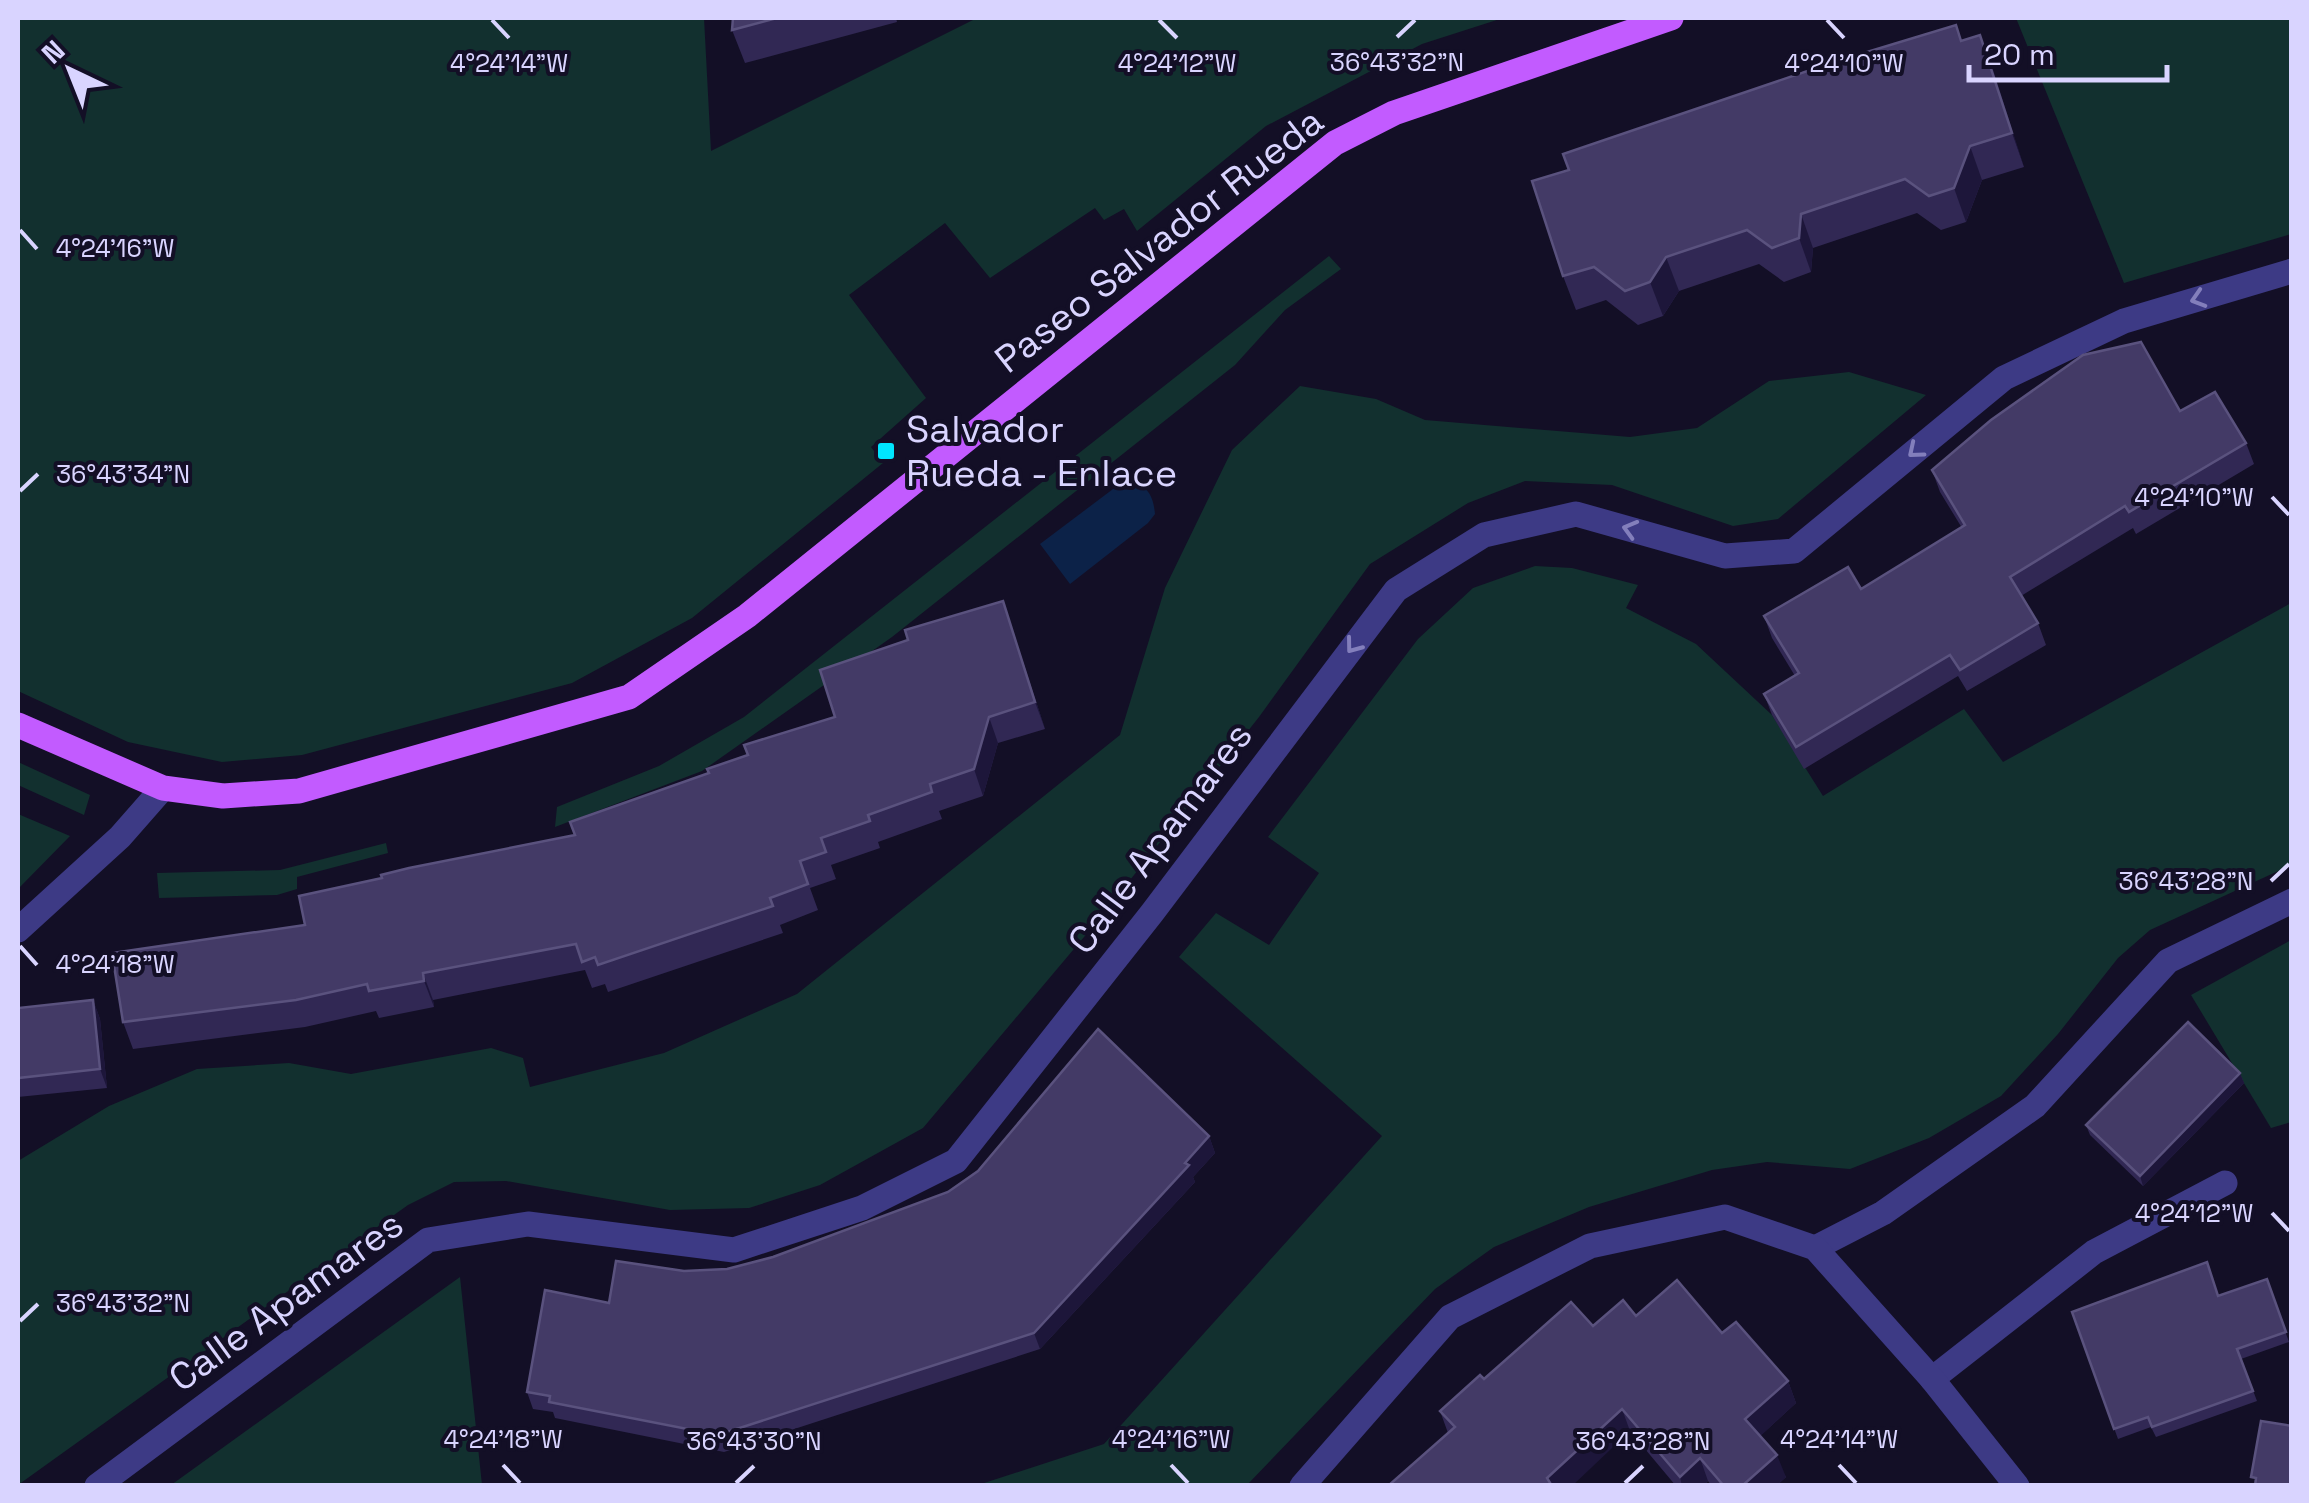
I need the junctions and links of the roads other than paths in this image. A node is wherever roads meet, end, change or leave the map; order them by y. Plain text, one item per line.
1 (1671, 18) edge
2 (2292, 271) edge
3 (18, 725) edge
4 (163, 788) junction
5 (2292, 901) edge
6 (18, 930) edge
7 (2225, 1183) dead end
8 (1815, 1248) junction
9 (1932, 1380) junction
10 (97, 1486) edge
11 (1302, 1486) edge
12 (2017, 1486) edge

1 - 4 main road, Paseo Salvador Rueda
2 -> 10 street, Calle Apamares
3 - 4 main road, Paseo Salvador Rueda
4 - 6 street
5 - 8 street
7 - 9 street
8 - 9 street
8 - 11 street
9 - 12 street

